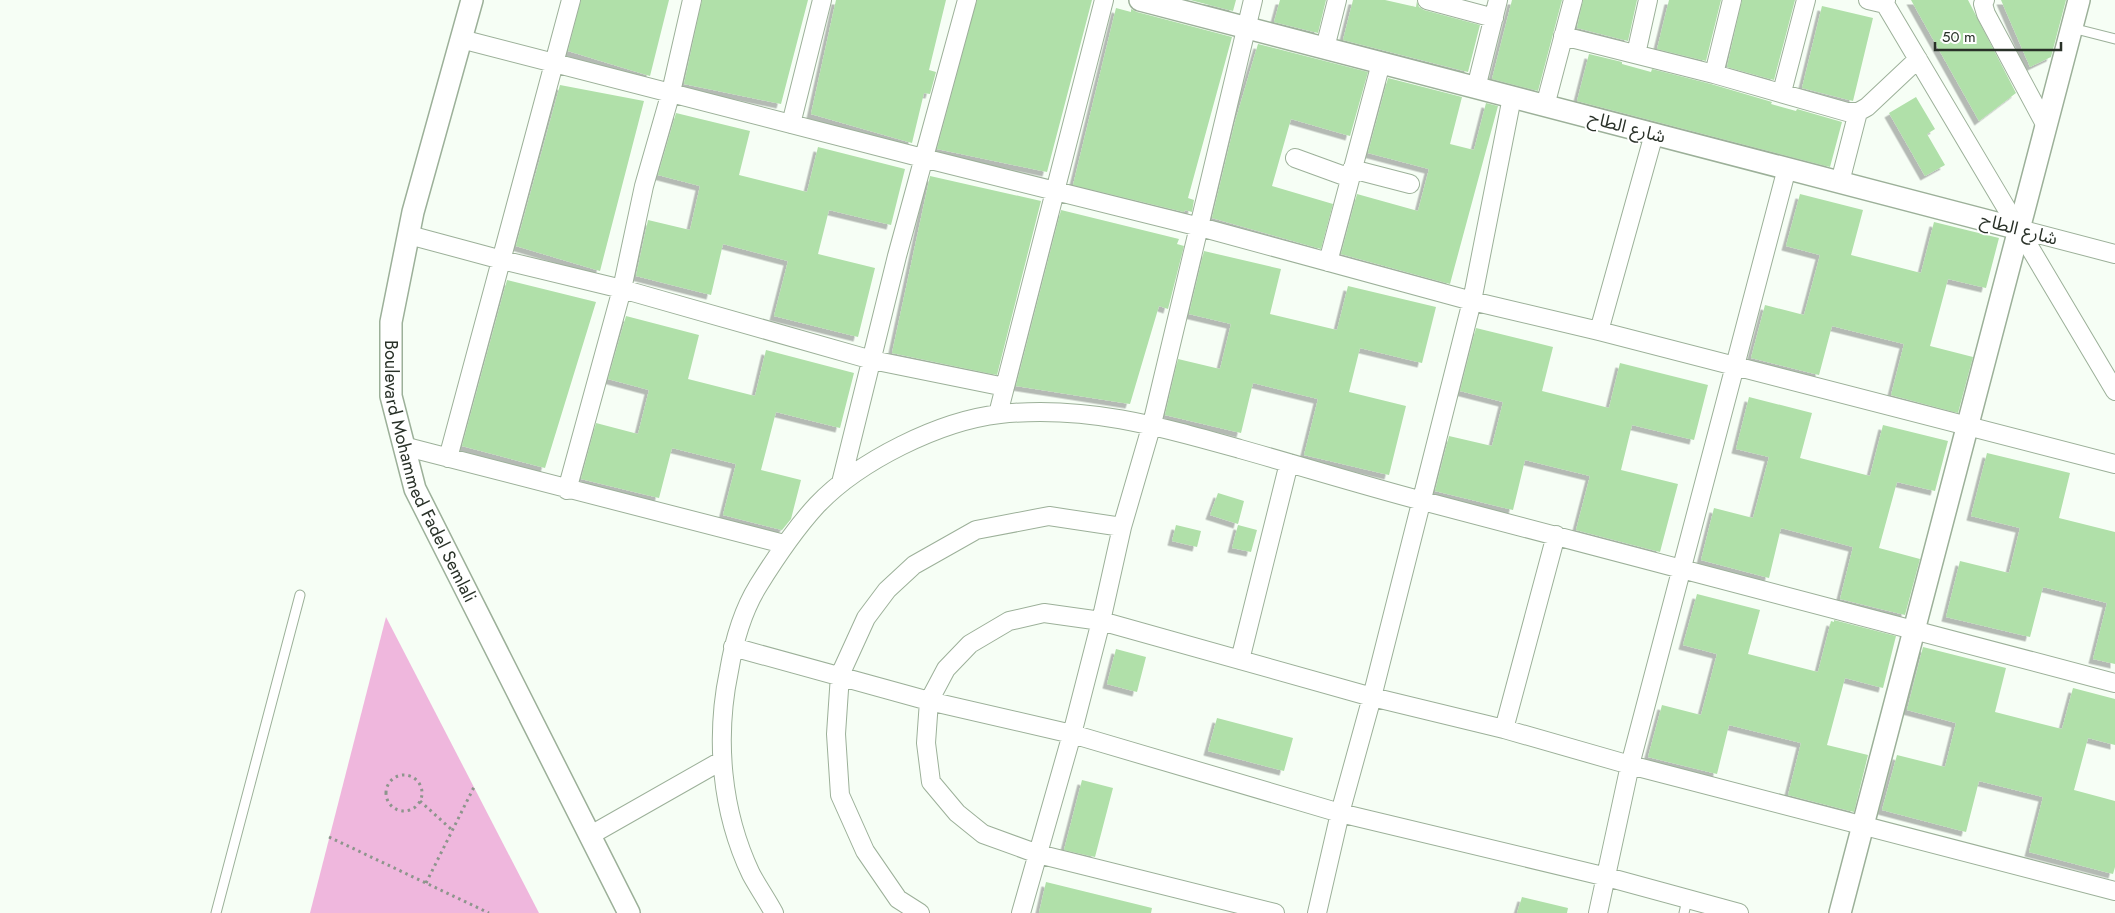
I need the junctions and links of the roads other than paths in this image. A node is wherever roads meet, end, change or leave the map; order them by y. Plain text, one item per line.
1 (472, 0) edge
2 (571, 0) edge
3 (692, 0) edge
4 (822, 0) edge
5 (967, 0) edge
6 (1104, 0) edge
7 (1140, 0) edge
8 (1253, 0) edge
9 (1338, 0) edge
10 (1427, 0) edge
11 (1498, 0) edge
12 (1573, 0) edge
13 (1648, 0) edge
14 (1732, 0) edge
15 (1806, 0) edge
16 (1868, 0) edge
17 (1985, 0) edge
18 (2079, 0) edge
19 (1886, 2) edge
20 (1168, 3) edge
21 (1494, 18) junction
22 (1246, 28) junction
23 (2072, 28) junction
24 (1563, 36) junction
25 (461, 39) junction
26 (2115, 39) edge
27 (1326, 48) junction
28 (1636, 54) junction
29 (1918, 59) junction
30 (1381, 63) junction
31 (555, 64) junction
32 (1714, 74) junction
33 (1476, 88) junction
34 (671, 92) junction
35 (1782, 92) junction
36 (1512, 97) junction
37 (1545, 106) junction
38 (1858, 112) junction
39 (791, 124) junction
40 (2046, 126) junction
41 (1654, 134) junction
42 (923, 158) junction
43 (1295, 158) dead end
44 (1787, 168) junction
45 (1351, 174) junction
46 (1840, 182) junction
47 (1410, 184) dead end
48 (1055, 192) junction
49 (1200, 227) junction
50 (2019, 229) junction
51 (408, 235) junction
52 (2115, 254) edge
53 (502, 260) junction
54 (1328, 262) junction
55 (622, 289) junction
56 (1472, 301) junction
57 (1599, 331) junction
58 (872, 360) junction
59 (1735, 366) junction
60 (1005, 387) junction
61 (2115, 391) edge
62 (998, 414) junction
63 (1152, 424) junction
64 (1968, 426) junction
65 (403, 446) junction
66 (448, 458) junction
67 (1289, 463) junction
68 (2115, 464) edge
69 (841, 483) junction
70 (567, 490) junction
71 (1422, 500) junction
72 (1122, 527) junction
73 (1556, 535) junction
74 (784, 544) junction
75 (1682, 568) junction
76 (300, 595) dead end
77 (1101, 621) junction
78 (1914, 630) junction
79 (733, 646) junction
80 (1240, 660) junction
81 (840, 675) junction
82 (2115, 684) edge
83 (1372, 697) junction
84 (929, 701) junction
85 (1504, 729) junction
86 (1072, 734) junction
87 (722, 761) junction
88 (1630, 765) junction
89 (1340, 813) junction
90 (1863, 825) junction
91 (589, 836) junction
92 (1038, 854) junction
93 (1607, 877) junction
94 (2115, 890) edge
95 (1685, 906) edge
96 (216, 913) edge
97 (630, 913) edge
98 (774, 913) edge
99 (920, 913) edge
100 (1021, 913) edge
101 (1275, 913) edge
102 (1317, 913) edge
103 (1598, 913) edge
104 (1739, 913) edge
105 (1840, 913) edge

1 - 25 street, Boulevard Mohammed Fadel Semlali
2 - 31 street
3 - 34 street
4 - 39 street
5 - 42 street
6 - 48 street
7 - 20 street, شارع الطاح
8 - 22 street
9 - 27 street
10 - 21 street
11 - 21 street
12 - 24 street
13 - 28 street
14 - 32 street
15 - 35 street
16 - 19 street
17 - 40 street
18 - 23 street
19 - 29 street
20 - 22 street, شارع الطاح
21 - 33 street
22 - 27 street, شارع الطاح
22 - 49 street
23 - 26 lane
23 - 40 street
24 - 28 street
24 - 37 street
25 - 31 street
25 - 51 street, Boulevard Mohammed Fadel Semlali
27 - 30 street, شارع الطاح
28 - 32 street
29 - 38 street
29 - 50 street
30 - 33 street, شارع الطاح
30 - 45 street
31 - 34 street
31 - 53 street
32 - 35 street
33 - 36 street, شارع الطاح
34 - 39 street
34 - 55 street
35 - 38 street
36 - 37 street, شارع الطاح
36 - 56 street
37 - 41 street, شارع الطاح
38 - 46 street
39 - 42 street
40 - 50 street
41 - 44 street, شارع الطاح
41 - 57 street
42 - 48 street
42 - 58 street
43 - 45 street
44 - 46 street, شارع الطاح
44 - 59 street
45 - 47 street
45 - 54 street
46 - 50 street, شارع الطاح
48 - 49 street
48 - 60 street
49 - 54 street
49 - 63 street
50 - 52 street, شارع الطاح
50 - 61 street
50 - 64 street
51 - 53 street
51 - 65 street, Boulevard Mohammed Fadel Semlali
53 - 55 street
53 - 66 street
54 - 56 street
55 - 58 street
55 - 70 street
56 - 57 street
56 - 71 street
57 - 59 street
58 - 60 street
58 - 69 street
59 - 64 street
59 - 75 street
60 - 62 street
62 - 63 street
62 - 69 street
63 - 67 street
63 - 72 street
64 - 68 street
64 - 78 street
65 - 66 street
65 - 91 street, Boulevard Mohammed Fadel Semlali
66 - 70 street
67 - 71 street
67 - 80 street
69 - 74 street
70 - 74 street
71 - 73 street
71 - 83 street
72 - 77 street
72 - 81 street
73 - 75 street
73 - 85 street
74 - 79 street
75 - 78 street
75 - 88 street
76 - 96 lane
77 - 80 street
77 - 84 street
77 - 86 street
78 - 82 street
78 - 90 street
79 - 81 street
79 - 87 street
80 - 83 street
81 - 84 street
81 - 99 street
83 - 85 street
83 - 89 street
84 - 86 street
84 - 92 street
85 - 88 street
86 - 89 street
86 - 92 street
87 - 91 street
87 - 98 street
88 - 90 street
88 - 93 street
89 - 93 street
89 - 102 street
90 - 94 street
90 - 105 street
91 - 97 street, Boulevard Mohammed Fadel Semlali
92 - 100 street
92 - 101 street
93 - 95 street
93 - 103 street
95 - 104 street

